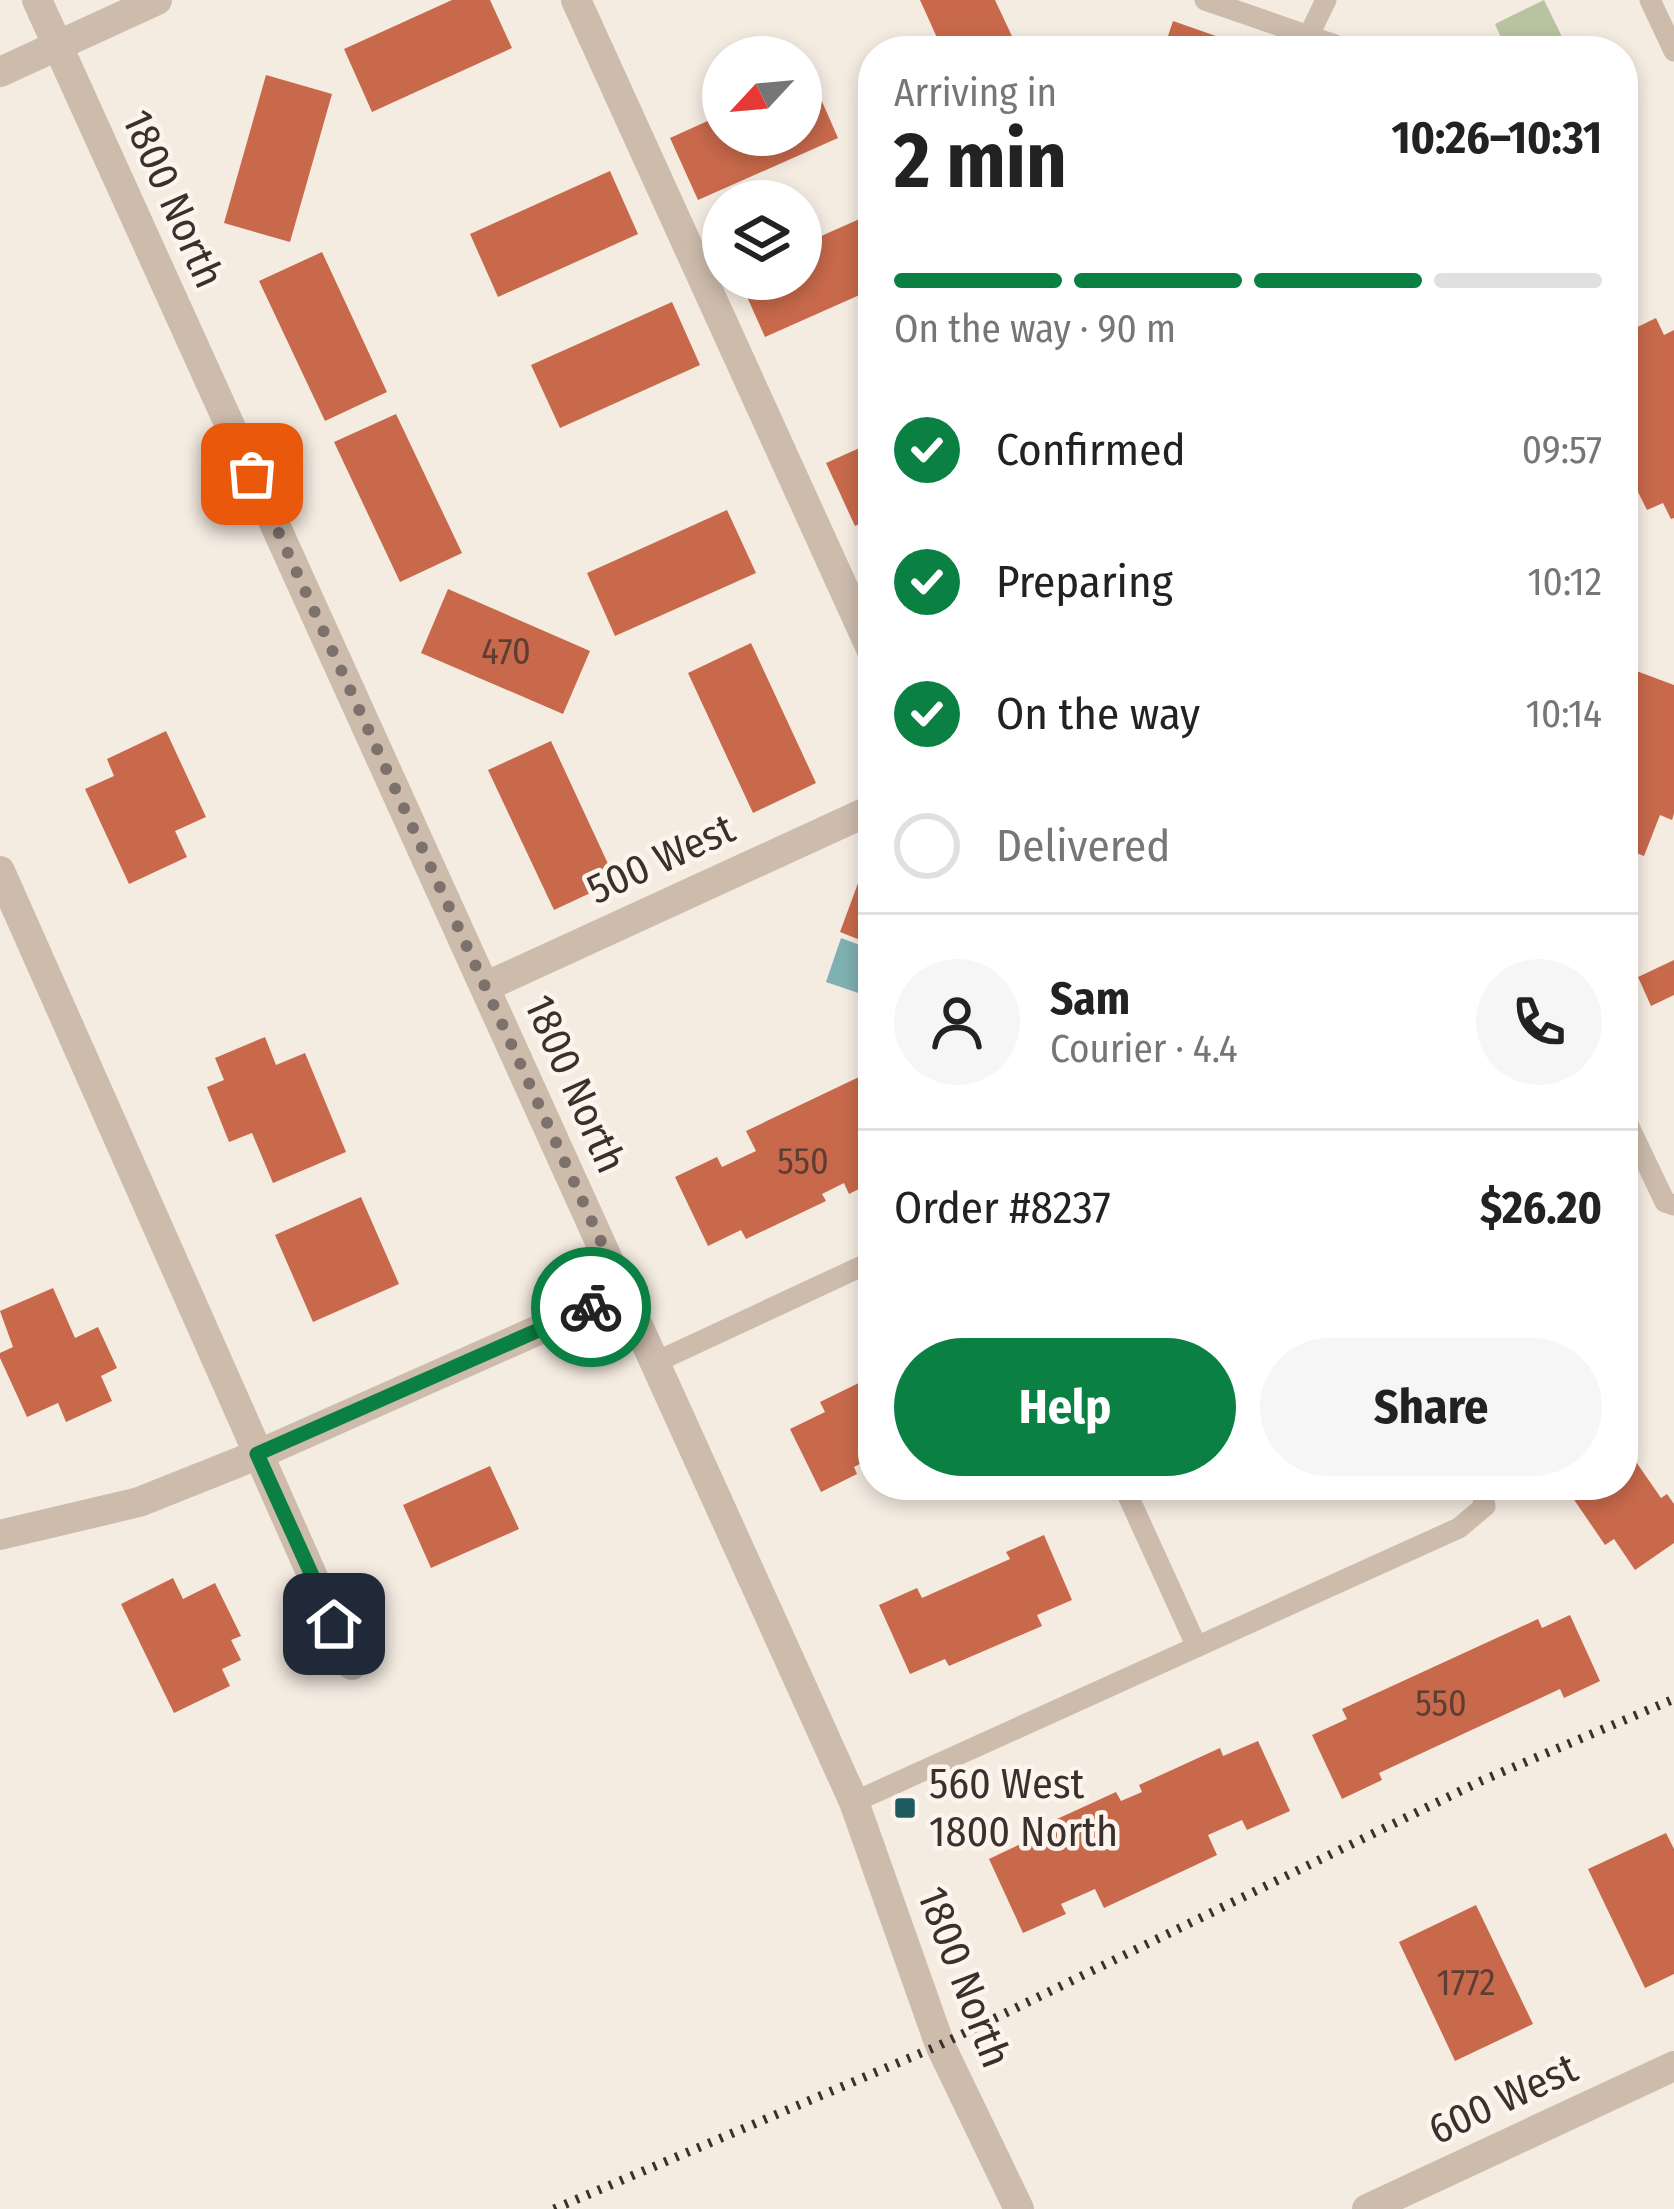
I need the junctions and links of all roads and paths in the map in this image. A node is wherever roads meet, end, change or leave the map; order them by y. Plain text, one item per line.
1 (37, 0) edge
2 (157, 0) edge
3 (576, 0) edge
4 (1205, 0) edge
5 (1326, 0) edge
6 (1650, 0) edge
7 (1310, 35) joint
8 (58, 47) junction
9 (1674, 51) edge
10 (0, 72) edge
11 (858, 620) edge
12 (858, 816) edge
13 (0, 871) edge
14 (485, 987) junction
15 (1638, 1145) edge
16 (1674, 1205) edge
17 (858, 1268) edge
18 (624, 1292) junction
19 (656, 1362) junction
20 (257, 1454) junction
21 (1130, 1500) edge
22 (1483, 1500) edge
23 (0, 1535) edge
24 (1197, 1647) junction
25 (352, 1666) dead end
26 (854, 1802) junction
27 (1674, 2066) edge
28 (1019, 2209) edge
29 (1366, 2209) edge

1 - 8 street, 1800 North
2 - 8 street
3 - 11 street
4 - 7 lane
5 - 7 lane
6 - 9 lane
8 - 10 street
8 - 14 street, 1800 North
12 - 14 street, 500 West
13 - 20 street
14 - 18 street, 1800 North
15 - 16 lane
17 - 19 lane
18 - 19 street, 1800 North
18 - 20 street
19 - 26 street, 1800 North
20 - 23 street
20 - 25 street
21 - 24 lane
22 - 24 lane
24 - 26 lane
26 - 28 street, 1800 North
27 - 29 street, 600 West

